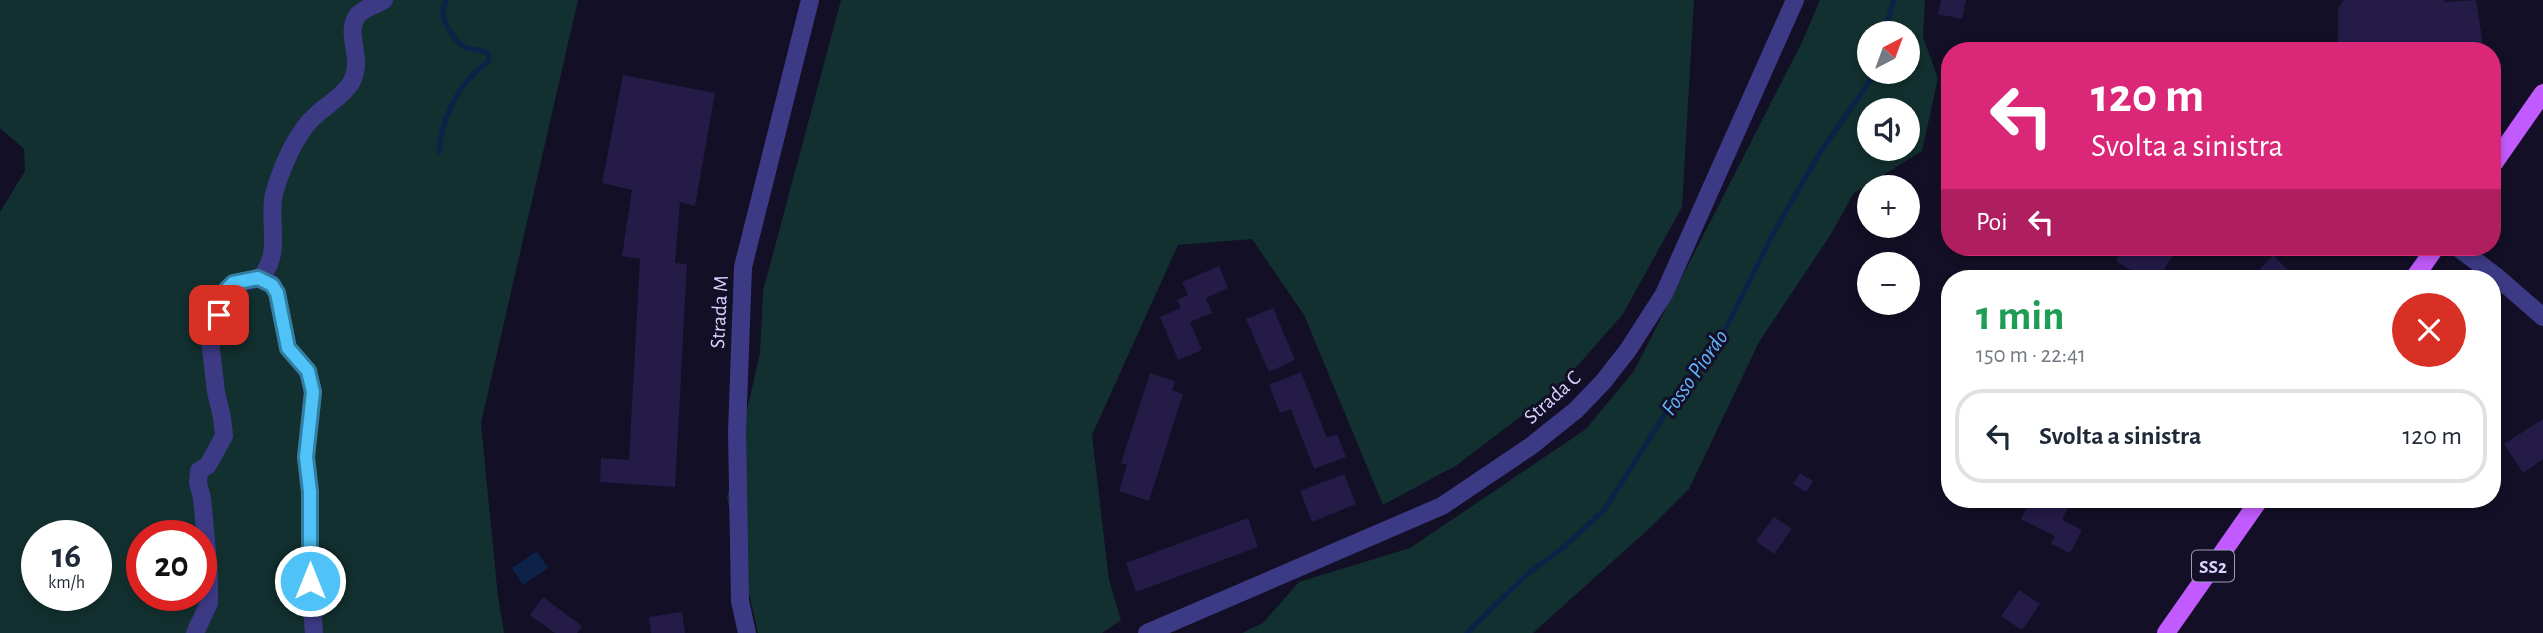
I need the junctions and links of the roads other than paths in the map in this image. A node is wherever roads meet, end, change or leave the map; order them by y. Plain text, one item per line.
1 (384, 0) edge
2 (810, 0) edge
3 (1795, 0) edge
4 (2543, 93) edge
5 (2501, 153) edge
6 (273, 248) junction
7 (2469, 256) edge
8 (2487, 270) edge
9 (258, 278) junction
10 (2501, 281) edge
11 (277, 293) junction
12 (2543, 317) edge
13 (2254, 508) edge
14 (195, 633) edge
15 (314, 633) edge
16 (747, 633) edge
17 (1147, 633) edge
18 (2166, 633) edge

1 - 6 street
2 - 16 street, Strada M
3 - 17 street, Strada C
4 - 5 main road
6 - 9 street
6 - 11 street
7 - 8 street
9 - 11 street
9 - 14 street
10 - 12 street
11 - 15 street
13 - 18 main road, SS2

